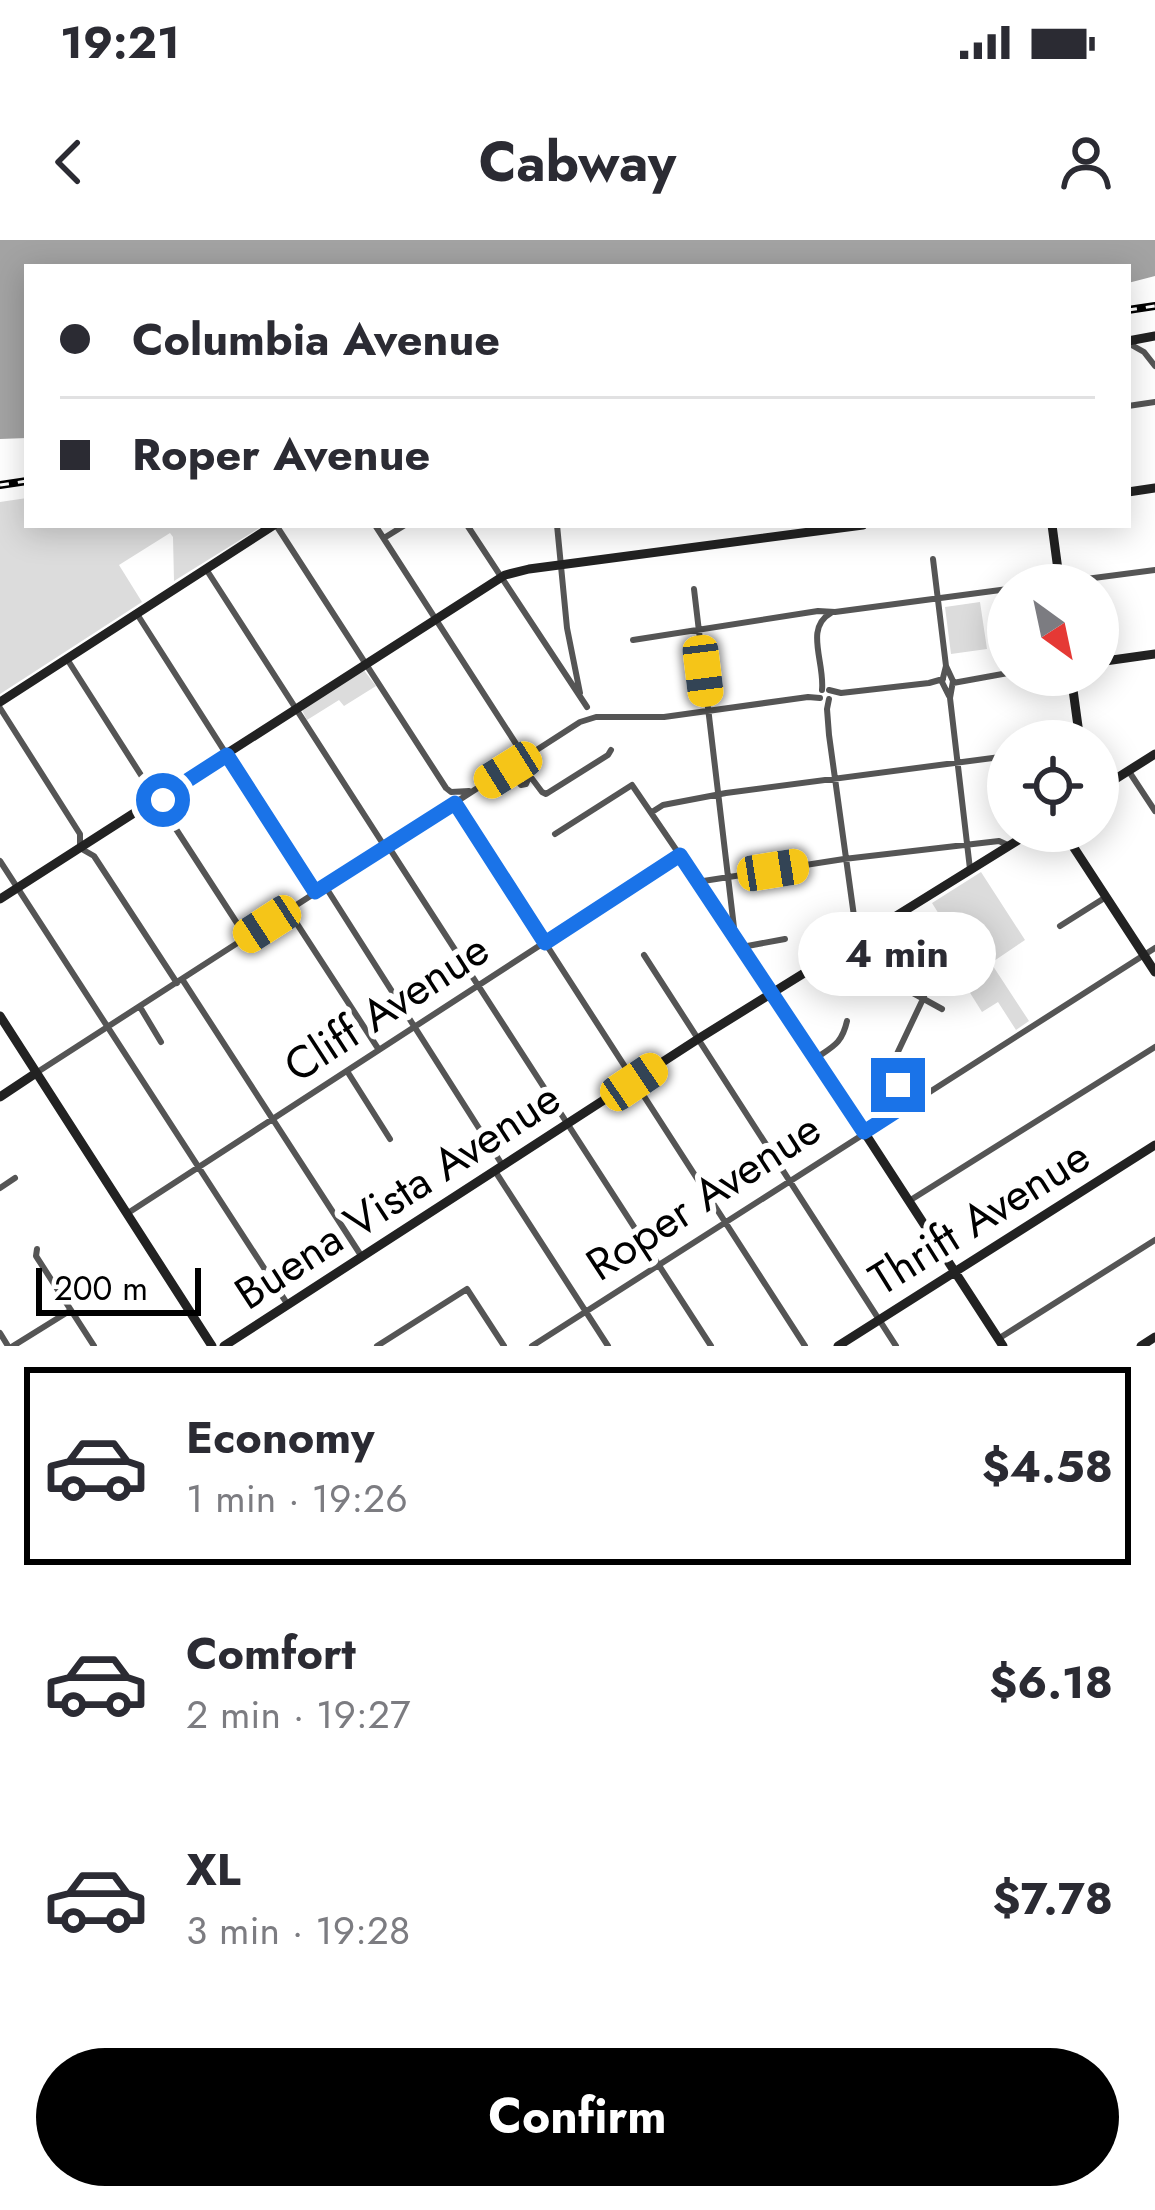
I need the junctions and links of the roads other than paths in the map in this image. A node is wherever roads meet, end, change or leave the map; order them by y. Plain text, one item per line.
1 (1131, 344) edge
2 (1155, 366) edge
3 (270, 528) edge
4 (277, 528) edge
5 (377, 528) edge
6 (400, 528) edge
7 (469, 528) edge
8 (556, 528) edge
9 (840, 528) edge
10 (1052, 528) edge
11 (384, 538) junction
12 (933, 559) dead end
13 (561, 564) junction
14 (1057, 564) edge
15 (206, 569) junction
16 (1155, 570) edge
17 (1119, 575) edge
18 (502, 577) junction
19 (694, 589) dead end
20 (987, 592) edge
21 (937, 598) junction
22 (835, 612) junction
23 (137, 614) junction
24 (804, 615) junction
25 (435, 618) junction
26 (817, 628) junction
27 (699, 631) junction
28 (633, 640) dead end
29 (1155, 654) edge
30 (67, 659) junction
31 (1119, 659) edge
32 (365, 663) junction
33 (987, 676) edge
34 (947, 681) junction
35 (825, 694) junction
36 (0, 705) edge
37 (296, 708) junction
38 (708, 711) junction
39 (610, 750) dead end
40 (1155, 754) edge
41 (227, 755) junction
42 (987, 759) edge
43 (522, 760) junction
44 (957, 763) junction
45 (508, 770) junction
46 (1128, 770) junction
47 (1119, 776) edge
48 (529, 777) junction
49 (835, 778) junction
50 (473, 791) junction
51 (718, 794) junction
52 (159, 802) junction
53 (455, 803) junction
54 (1155, 811) edge
55 (652, 812) junction
56 (80, 834) junction
57 (554, 834) dead end
58 (95, 840) junction
59 (987, 843) edge
60 (968, 845) junction
61 (387, 847) junction
62 (80, 848) junction
63 (1000, 852) edge
64 (1076, 852) edge
65 (680, 855) junction
66 (94, 856) junction
67 (844, 859) junction
68 (0, 861) edge
69 (970, 870) junction
70 (729, 877) junction
71 (697, 881) junction
72 (325, 886) junction
73 (17, 888) junction
74 (315, 892) junction
75 (1106, 898) junction
76 (0, 899) edge
77 (288, 910) junction
78 (903, 913) junction
79 (1060, 926) dead end
80 (735, 936) junction
81 (246, 938) junction
82 (785, 939) dead end
83 (857, 942) junction
84 (545, 943) junction
85 (741, 946) junction
86 (1155, 948) edge
87 (644, 955) dead end
88 (1144, 955) junction
89 (1155, 972) edge
90 (180, 981) junction
91 (478, 986) junction
92 (902, 987) dead end
93 (774, 993) junction
94 (923, 999) junction
95 (140, 1007) junction
96 (942, 1009) dead end
97 (847, 1022) dead end
98 (2, 1023) edge
99 (416, 1027) junction
100 (107, 1028) junction
101 (698, 1039) junction
102 (161, 1042) dead end
103 (1155, 1047) edge
104 (379, 1050) junction
105 (816, 1058) junction
106 (347, 1071) junction
107 (36, 1073) junction
108 (634, 1082) junction
109 (0, 1096) edge
110 (909, 1103) junction
111 (274, 1119) junction
112 (568, 1124) junction
113 (864, 1132) junction
114 (390, 1139) dead end
115 (1155, 1145) edge
116 (198, 1167) junction
117 (499, 1168) junction
118 (15, 1178) dead end
119 (789, 1180) junction
120 (0, 1187) edge
121 (909, 1201) junction
122 (128, 1213) junction
123 (725, 1221) junction
124 (1155, 1240) edge
125 (37, 1250) dead end
126 (362, 1257) junction
127 (658, 1264) junction
128 (954, 1271) junction
129 (288, 1306) junction
130 (70, 1310) junction
131 (585, 1311) junction
132 (879, 1319) junction
133 (0, 1333) edge
134 (1155, 1337) edge
135 (1001, 1342) edge
136 (10, 1346) edge
137 (94, 1346) edge
138 (212, 1346) edge
139 (224, 1346) edge
140 (377, 1346) edge
141 (504, 1346) edge
142 (532, 1346) edge
143 (608, 1346) edge
144 (711, 1346) edge
145 (805, 1346) edge
146 (838, 1346) edge
147 (896, 1346) edge
148 (1141, 1346) edge

1 - 2 street
3 - 15 street
4 - 32 street
5 - 11 street
6 - 11 street
7 - 18 street
8 - 13 street
9 - 13 street
10 - 14 street
11 - 25 street
12 - 21 street
13 - 18 street
13 - 18 street
15 - 23 street
15 - 37 street
16 - 17 street
18 - 25 street
19 - 27 street
20 - 21 street
21 - 22 street
21 - 34 street
22 - 24 street
22 - 26 street
23 - 30 street
23 - 41 street
24 - 26 street
24 - 27 street
25 - 32 street
25 - 43 street
26 - 35 street
27 - 28 street
27 - 38 street
29 - 31 street
30 - 36 street
30 - 52 street
32 - 37 street
32 - 50 street
33 - 34 street
34 - 35 street
34 - 44 street
35 - 38 street
35 - 49 street
36 - 56 street
37 - 41 street
37 - 61 street
38 - 43 street
38 - 51 street
39 - 48 street
40 - 46 street
41 - 52 street
41 - 74 street
42 - 44 street
43 - 45 street
43 - 48 street
44 - 49 street
44 - 60 street
45 - 48 street
45 - 50 street
46 - 47 street
46 - 54 street
49 - 51 street
49 - 67 street
50 - 53 street
51 - 55 street
51 - 70 street
52 - 58 street
52 - 81 street
53 - 61 street
53 - 84 street
55 - 57 street
55 - 65 street
56 - 58 street
56 - 62 street
58 - 62 street
58 - 66 street
59 - 60 street
60 - 67 street
60 - 69 street
61 - 72 street
61 - 91 street
62 - 66 street
62 - 73 street
63 - 69 street, Buena Vista Avenue
64 - 75 street
65 - 71 street
65 - 84 street, Cliff Avenue
66 - 90 street
67 - 70 street
67 - 83 street
68 - 73 street
69 - 78 street, Buena Vista Avenue
70 - 71 street
70 - 80 street
71 - 80 street
72 - 74 street
72 - 99 street
73 - 76 street
73 - 100 street
74 - 77 street
75 - 79 street
75 - 88 street
77 - 81 street
77 - 104 street
78 - 83 street, Buena Vista Avenue
78 - 94 street
80 - 85 street
81 - 90 street
82 - 85 street
83 - 93 street, Buena Vista Avenue
84 - 91 street, Cliff Avenue
84 - 108 street
85 - 93 street
86 - 88 street, Roper Avenue
87 - 101 street
88 - 89 street
88 - 110 street, Roper Avenue
90 - 95 street
90 - 111 street
91 - 99 street, Cliff Avenue
91 - 112 street
92 - 94 street
93 - 101 street, Buena Vista Avenue
93 - 105 street
94 - 96 street
94 - 110 street
95 - 100 street
95 - 102 street
97 - 105 street
98 - 107 street
99 - 104 street, Cliff Avenue
99 - 117 street
100 - 107 street
100 - 116 street
101 - 108 street, Buena Vista Avenue
101 - 119 street
103 - 121 street
104 - 106 street, Cliff Avenue
105 - 113 street
106 - 111 street, Cliff Avenue
106 - 114 street
107 - 109 street
107 - 122 street
108 - 112 street, Buena Vista Avenue
108 - 123 street
110 - 113 street, Roper Avenue
111 - 116 street, Cliff Avenue
111 - 126 street
112 - 117 street, Buena Vista Avenue
112 - 127 street
113 - 119 street, Roper Avenue
113 - 121 street
115 - 128 street, Thrift Avenue
116 - 122 street, Cliff Avenue
116 - 129 street
117 - 126 street, Buena Vista Avenue
117 - 131 street
118 - 120 street
119 - 123 street, Roper Avenue
119 - 132 street
121 - 128 street
122 - 138 street
123 - 127 street, Roper Avenue
123 - 145 street
124 - 135 street
125 - 130 street
126 - 129 street, Buena Vista Avenue
127 - 131 street, Roper Avenue
127 - 144 street
128 - 132 street, Thrift Avenue
128 - 135 street
129 - 139 street, Buena Vista Avenue
130 - 136 street
130 - 137 street
131 - 142 street, Roper Avenue
131 - 143 street
132 - 146 street, Thrift Avenue
132 - 147 street
133 - 136 street
134 - 148 street
140 - 141 street

